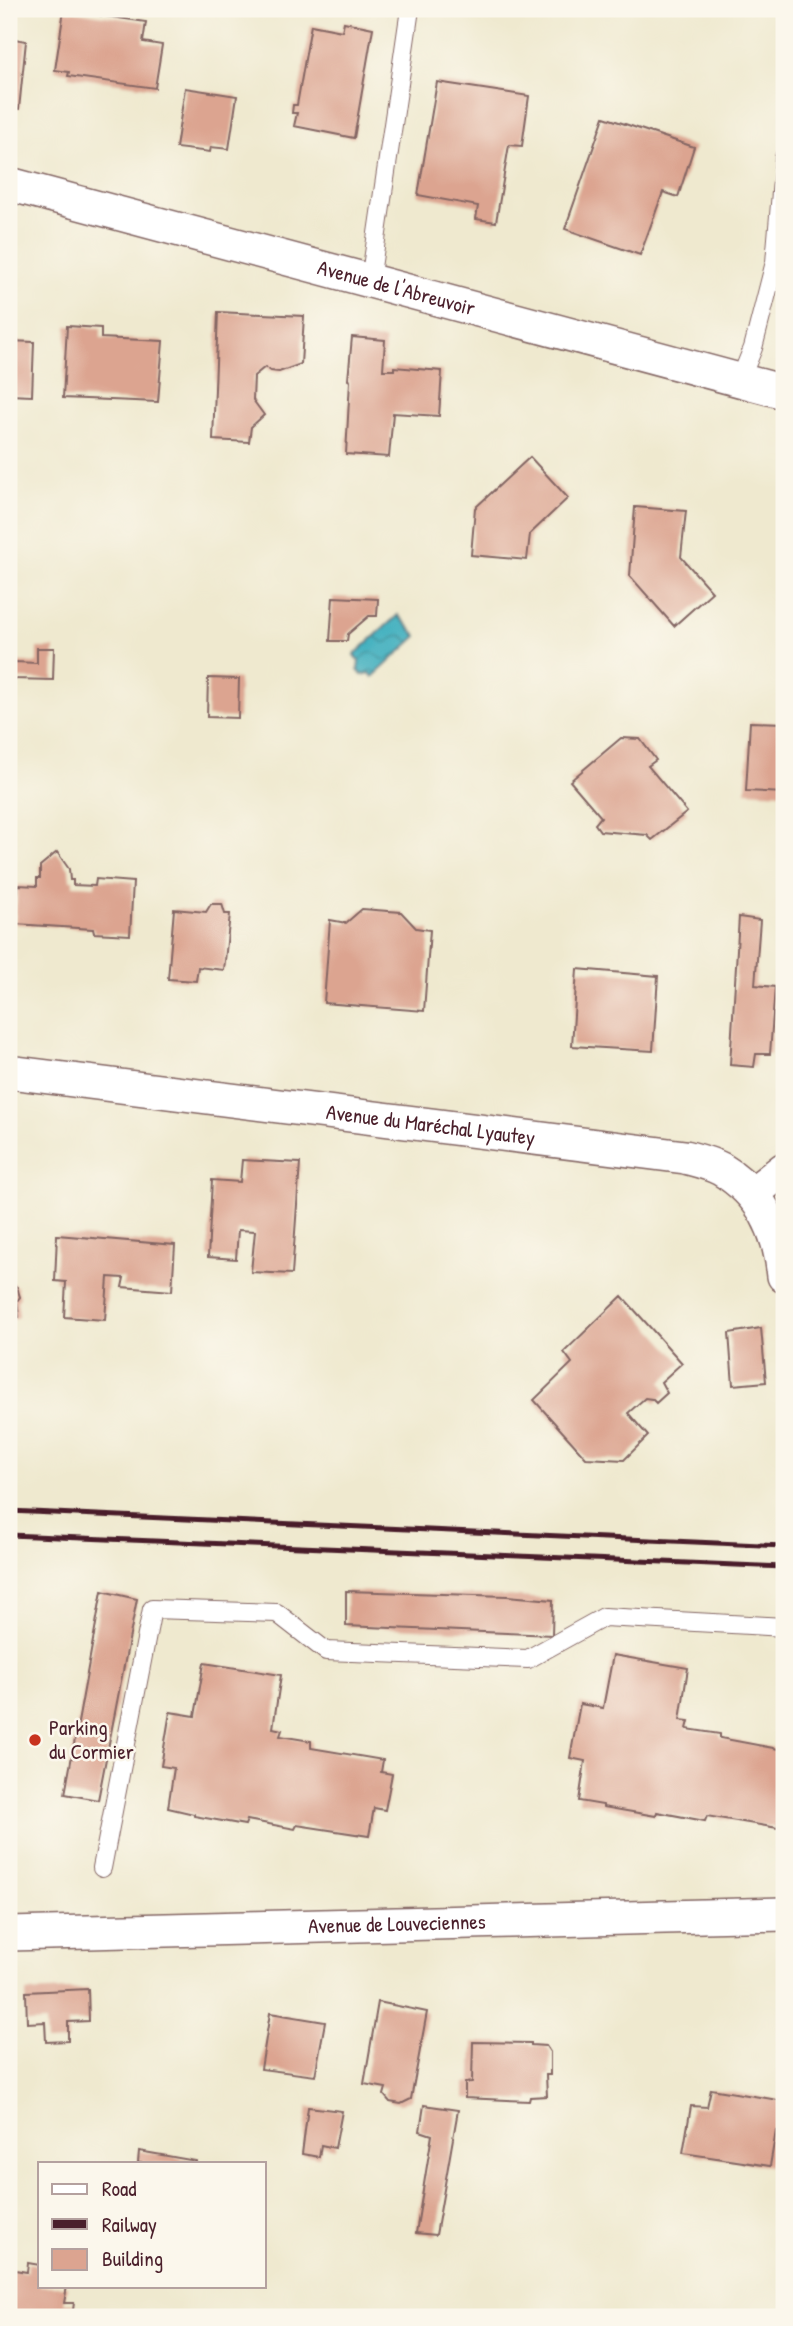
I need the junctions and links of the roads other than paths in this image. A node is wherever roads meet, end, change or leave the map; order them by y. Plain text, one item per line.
1 (410, 9) edge
2 (784, 157) edge
3 (9, 184) edge
4 (370, 281) junction
5 (740, 380) junction
6 (784, 392) edge
7 (9, 1072) edge
8 (784, 1170) edge
9 (753, 1193) junction
10 (784, 1276) edge
11 (784, 1627) edge
12 (102, 1868) dead end
13 (784, 1914) edge
14 (9, 1934) edge

1 - 4 lane
2 - 5 lane
3 - 4 street, Avenue de l'Abreuvoir
4 - 5 street, Avenue de l'Abreuvoir
5 - 6 street, Avenue de l'Abreuvoir
7 - 9 street, Avenue du Maréchal Lyautey
8 - 9 street
9 - 10 street, Avenue du Maréchal Lyautey
11 - 12 lane
13 - 14 street, Avenue de Louveciennes

